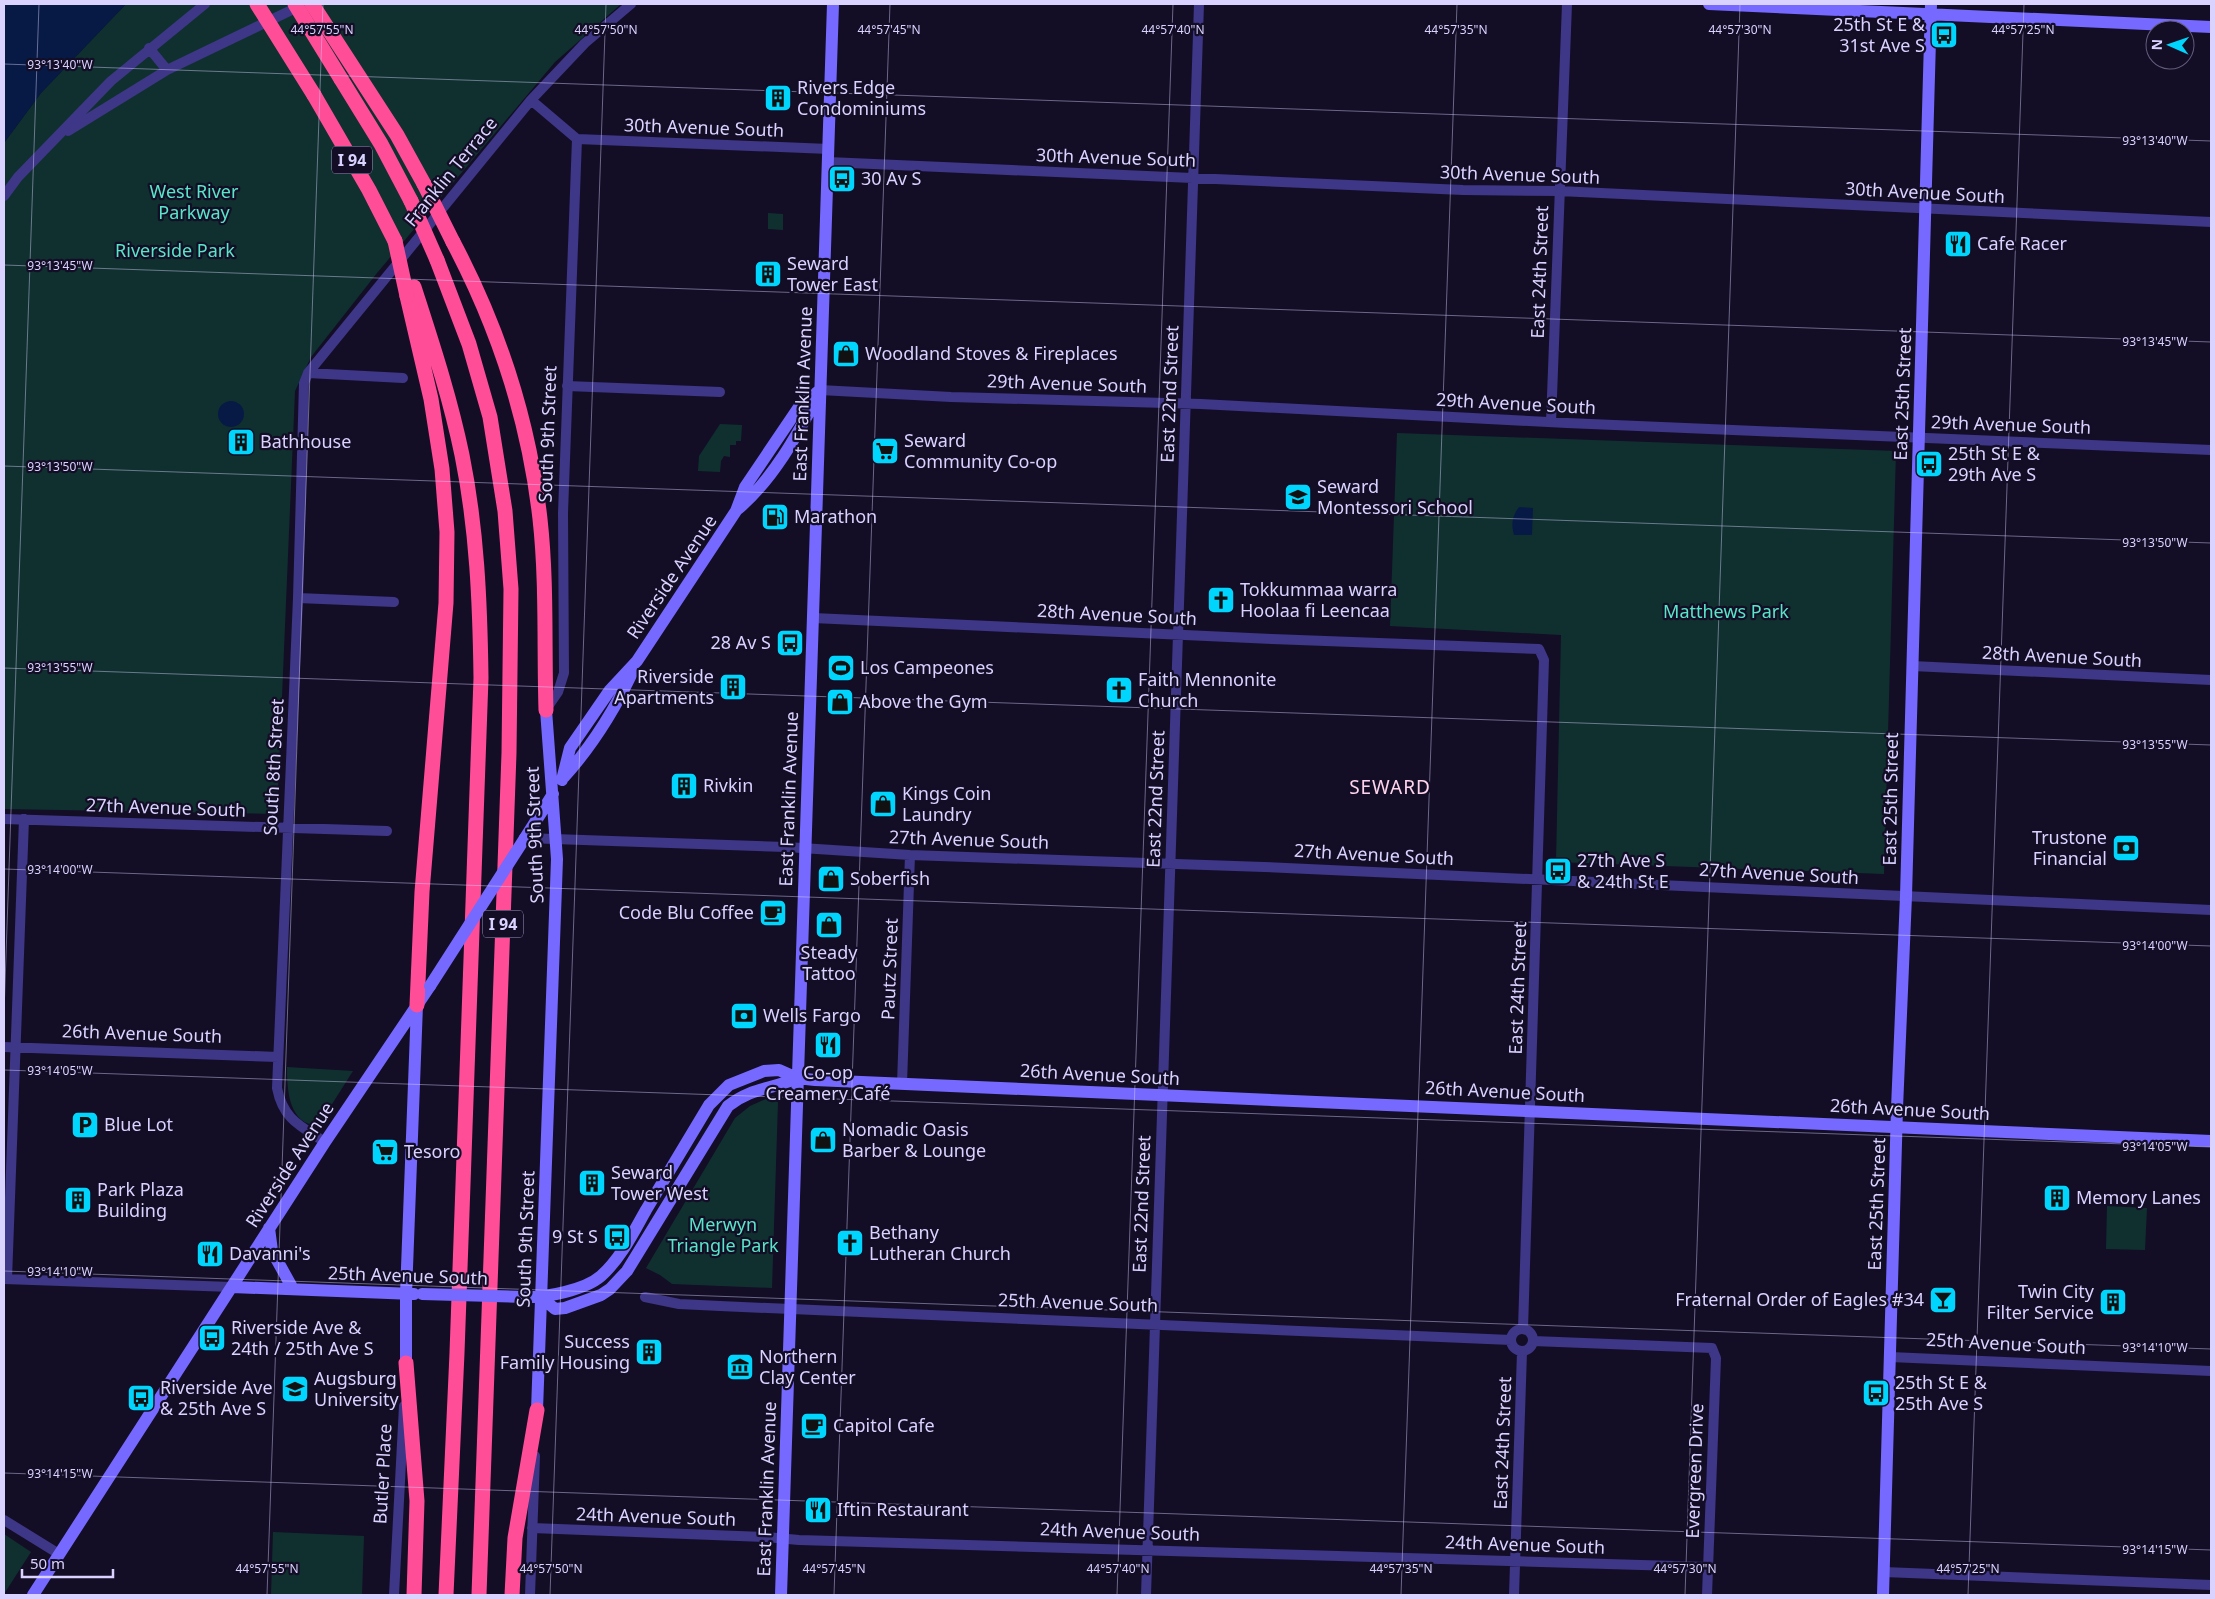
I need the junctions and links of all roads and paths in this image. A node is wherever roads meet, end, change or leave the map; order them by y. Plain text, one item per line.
1 (205, 4) edge
2 (258, 4) edge
3 (295, 4) edge
4 (304, 4) edge
5 (312, 4) edge
6 (631, 4) edge
7 (833, 4) edge
8 (1199, 4) edge
9 (1566, 4) edge
10 (1709, 4) edge
11 (1931, 9) edge
12 (2211, 27) edge
13 (149, 48) junction
14 (167, 70) junction
15 (347, 75) junction
16 (531, 100) junction
17 (59, 136) junction
18 (577, 139) junction
19 (829, 156) junction
20 (1193, 178) junction
21 (1559, 191) junction
22 (4, 196) edge
23 (1925, 210) junction
24 (2211, 222) edge
25 (411, 291) junction
26 (308, 372) junction
27 (403, 378) dead end
28 (567, 386) junction
29 (820, 390) junction
30 (720, 392) dead end
31 (1186, 403) junction
32 (1551, 422) junction
33 (1919, 438) junction
34 (2211, 450) edge
35 (298, 598) junction
36 (394, 602) dead end
37 (813, 618) junction
38 (1178, 634) junction
39 (1539, 649) joint
40 (1912, 666) junction
41 (2211, 680) edge
42 (546, 710) junction
43 (552, 795) junction
44 (4, 819) edge
45 (24, 819) junction
46 (287, 829) junction
47 (387, 831) dead end
48 (530, 838) junction
49 (555, 840) junction
50 (805, 849) junction
51 (910, 855) junction
52 (1171, 864) junction
53 (1537, 880) junction
54 (1906, 896) junction
55 (2211, 910) edge
56 (417, 1006) junction
57 (9, 1047) edge
58 (278, 1057) junction
59 (797, 1078) junction
60 (902, 1084) junction
61 (1162, 1095) junction
62 (1530, 1111) junction
63 (1897, 1127) junction
64 (2211, 1141) edge
65 (325, 1142) junction
66 (269, 1228) junction
67 (5, 1279) edge
68 (232, 1287) junction
69 (293, 1289) junction
70 (406, 1294) junction
71 (645, 1297) dead end
72 (542, 1298) junction
73 (790, 1310) junction
74 (1154, 1324) junction
75 (1523, 1329) junction
76 (1511, 1340) junction
77 (1533, 1341) junction
78 (1522, 1352) junction
79 (1890, 1357) junction
80 (406, 1363) junction
81 (2211, 1371) edge
82 (537, 1410) junction
83 (4, 1520) edge
84 (532, 1528) junction
85 (782, 1538) junction
86 (1148, 1550) junction
87 (59, 1554) junction
88 (1515, 1561) junction
89 (1708, 1567) junction
90 (1884, 1572) junction
91 (2211, 1585) edge
92 (33, 1595) edge
93 (394, 1595) edge
94 (414, 1595) edge
95 (446, 1595) edge
96 (478, 1595) edge
97 (512, 1595) edge
98 (530, 1595) edge
99 (781, 1595) edge
100 (1146, 1595) edge
101 (1514, 1595) edge
102 (1707, 1595) edge
103 (1883, 1595) edge

1 - 13 street
2 - 25 highway, I 94, bridge
3 - 15 highway, I 94, bridge
4 - 14 street
5 - 15 highway
6 - 16 street, Franklin Terrace
7 - 19 street, East Franklin Avenue
8 - 20 street, East 22nd Street
9 - 21 street, East 24th Street
10 - 11 street
11 - 12 street
11 - 23 street, East 25th Street
13 - 14 street
13 - 17 street
14 - 17 street
15 - 42 highway, bridge
15 - 96 highway, I 94, bridge
16 - 18 street
16 - 26 street, Franklin Terrace
17 - 22 street
18 - 19 street, 30th Avenue South
18 - 28 street, South 9th Street
19 - 20 street, 30th Avenue South
19 - 29 street, East Franklin Avenue
20 - 21 street, 30th Avenue South
20 - 31 street, East 22nd Street
21 - 23 street, 30th Avenue South
21 - 32 street, East 24th Street
23 - 24 street, 30th Avenue South
23 - 33 street, East 25th Street
25 - 56 highway
25 - 95 highway, I 94
26 - 27 street
26 - 35 street, South 8th Street
28 - 30 street
28 - 42 street, South 9th Street
29 - 31 street, 29th Avenue South
29 - 37 street, East Franklin Avenue
29 - 43 street, Riverside Avenue
31 - 32 street, 29th Avenue South
31 - 38 street, East 22nd Street
32 - 33 street, 29th Avenue South
33 - 34 street, 29th Avenue South
33 - 40 street, East 25th Street
35 - 36 street
35 - 46 street, South 8th Street
37 - 38 street, 28th Avenue South
37 - 50 street, East Franklin Avenue
38 - 39 street, 28th Avenue South
38 - 52 street, East 22nd Street
39 - 53 street, East 24th Street
40 - 41 street, 28th Avenue South
40 - 54 street, East 25th Street
42 - 43 street, South 9th Street
43 - 48 street, Riverside Avenue
43 - 49 street, South 9th Street
44 - 45 street, 27th Avenue South
45 - 46 street, 27th Avenue South
45 - 57 street
46 - 47 street, 27th Avenue South
46 - 58 street, South 8th Street
48 - 49 street, 27th Avenue South
48 - 56 street, Riverside Avenue, bridge
49 - 50 street, 27th Avenue South
49 - 72 street, South 9th Street
50 - 51 street, 27th Avenue South
50 - 59 street, East Franklin Avenue
51 - 52 street, 27th Avenue South
51 - 60 street, Pautz Street
52 - 53 street, 27th Avenue South
52 - 61 street, East 22nd Street
53 - 54 street, 27th Avenue South
53 - 62 street, East 24th Street
54 - 55 street, 27th Avenue South
54 - 63 street, East 25th Street
56 - 65 street, Riverside Avenue
56 - 70 street, Butler Place
57 - 58 street, 26th Avenue South
57 - 67 street
58 - 65 street, South 8th Street
59 - 60 street, 26th Avenue South
59 - 72 street, 26th Avenue South
59 - 73 street, East Franklin Avenue
60 - 61 street, 26th Avenue South
61 - 62 street, 26th Avenue South
61 - 74 street, East 22nd Street
62 - 63 street, 26th Avenue South
62 - 75 street, East 24th Street
63 - 64 street, 26th Avenue South
63 - 79 street, East 25th Street
65 - 66 street, Riverside Avenue
66 - 68 street, Riverside Avenue
66 - 69 street
67 - 68 street, 25th Avenue South
68 - 69 street, 25th Avenue South
68 - 87 street, Riverside Avenue
69 - 70 street, 25th Avenue South
70 - 72 street, 25th Avenue South, bridge
70 - 80 street, Butler Place
71 - 73 street, 25th Avenue South
72 - 82 street, South 9th Street
73 - 74 street, 25th Avenue South
73 - 85 street, East Franklin Avenue
74 - 76 street, 25th Avenue South
74 - 86 street, East 22nd Street
75 - 76 street
75 - 77 street
76 - 78 street
77 - 78 street
77 - 89 street, Evergreen Drive
78 - 88 street, East 24th Street
79 - 81 street, 25th Avenue South
79 - 90 street, East 25th Street
80 - 93 street, Butler Place
80 - 94 highway
82 - 84 street, South 9th Street
82 - 97 highway
83 - 87 street
84 - 85 street, 24th Avenue South
84 - 98 street, South 9th Street
85 - 86 street, 24th Avenue South
85 - 99 street, East Franklin Avenue
86 - 88 street, 24th Avenue South
86 - 100 street, East 22nd Street
87 - 92 street, Riverside Avenue
88 - 89 street, 24th Avenue South
88 - 101 street, East 24th Street
89 - 102 street, Evergreen Drive
90 - 91 street
90 - 103 street, East 25th Street

